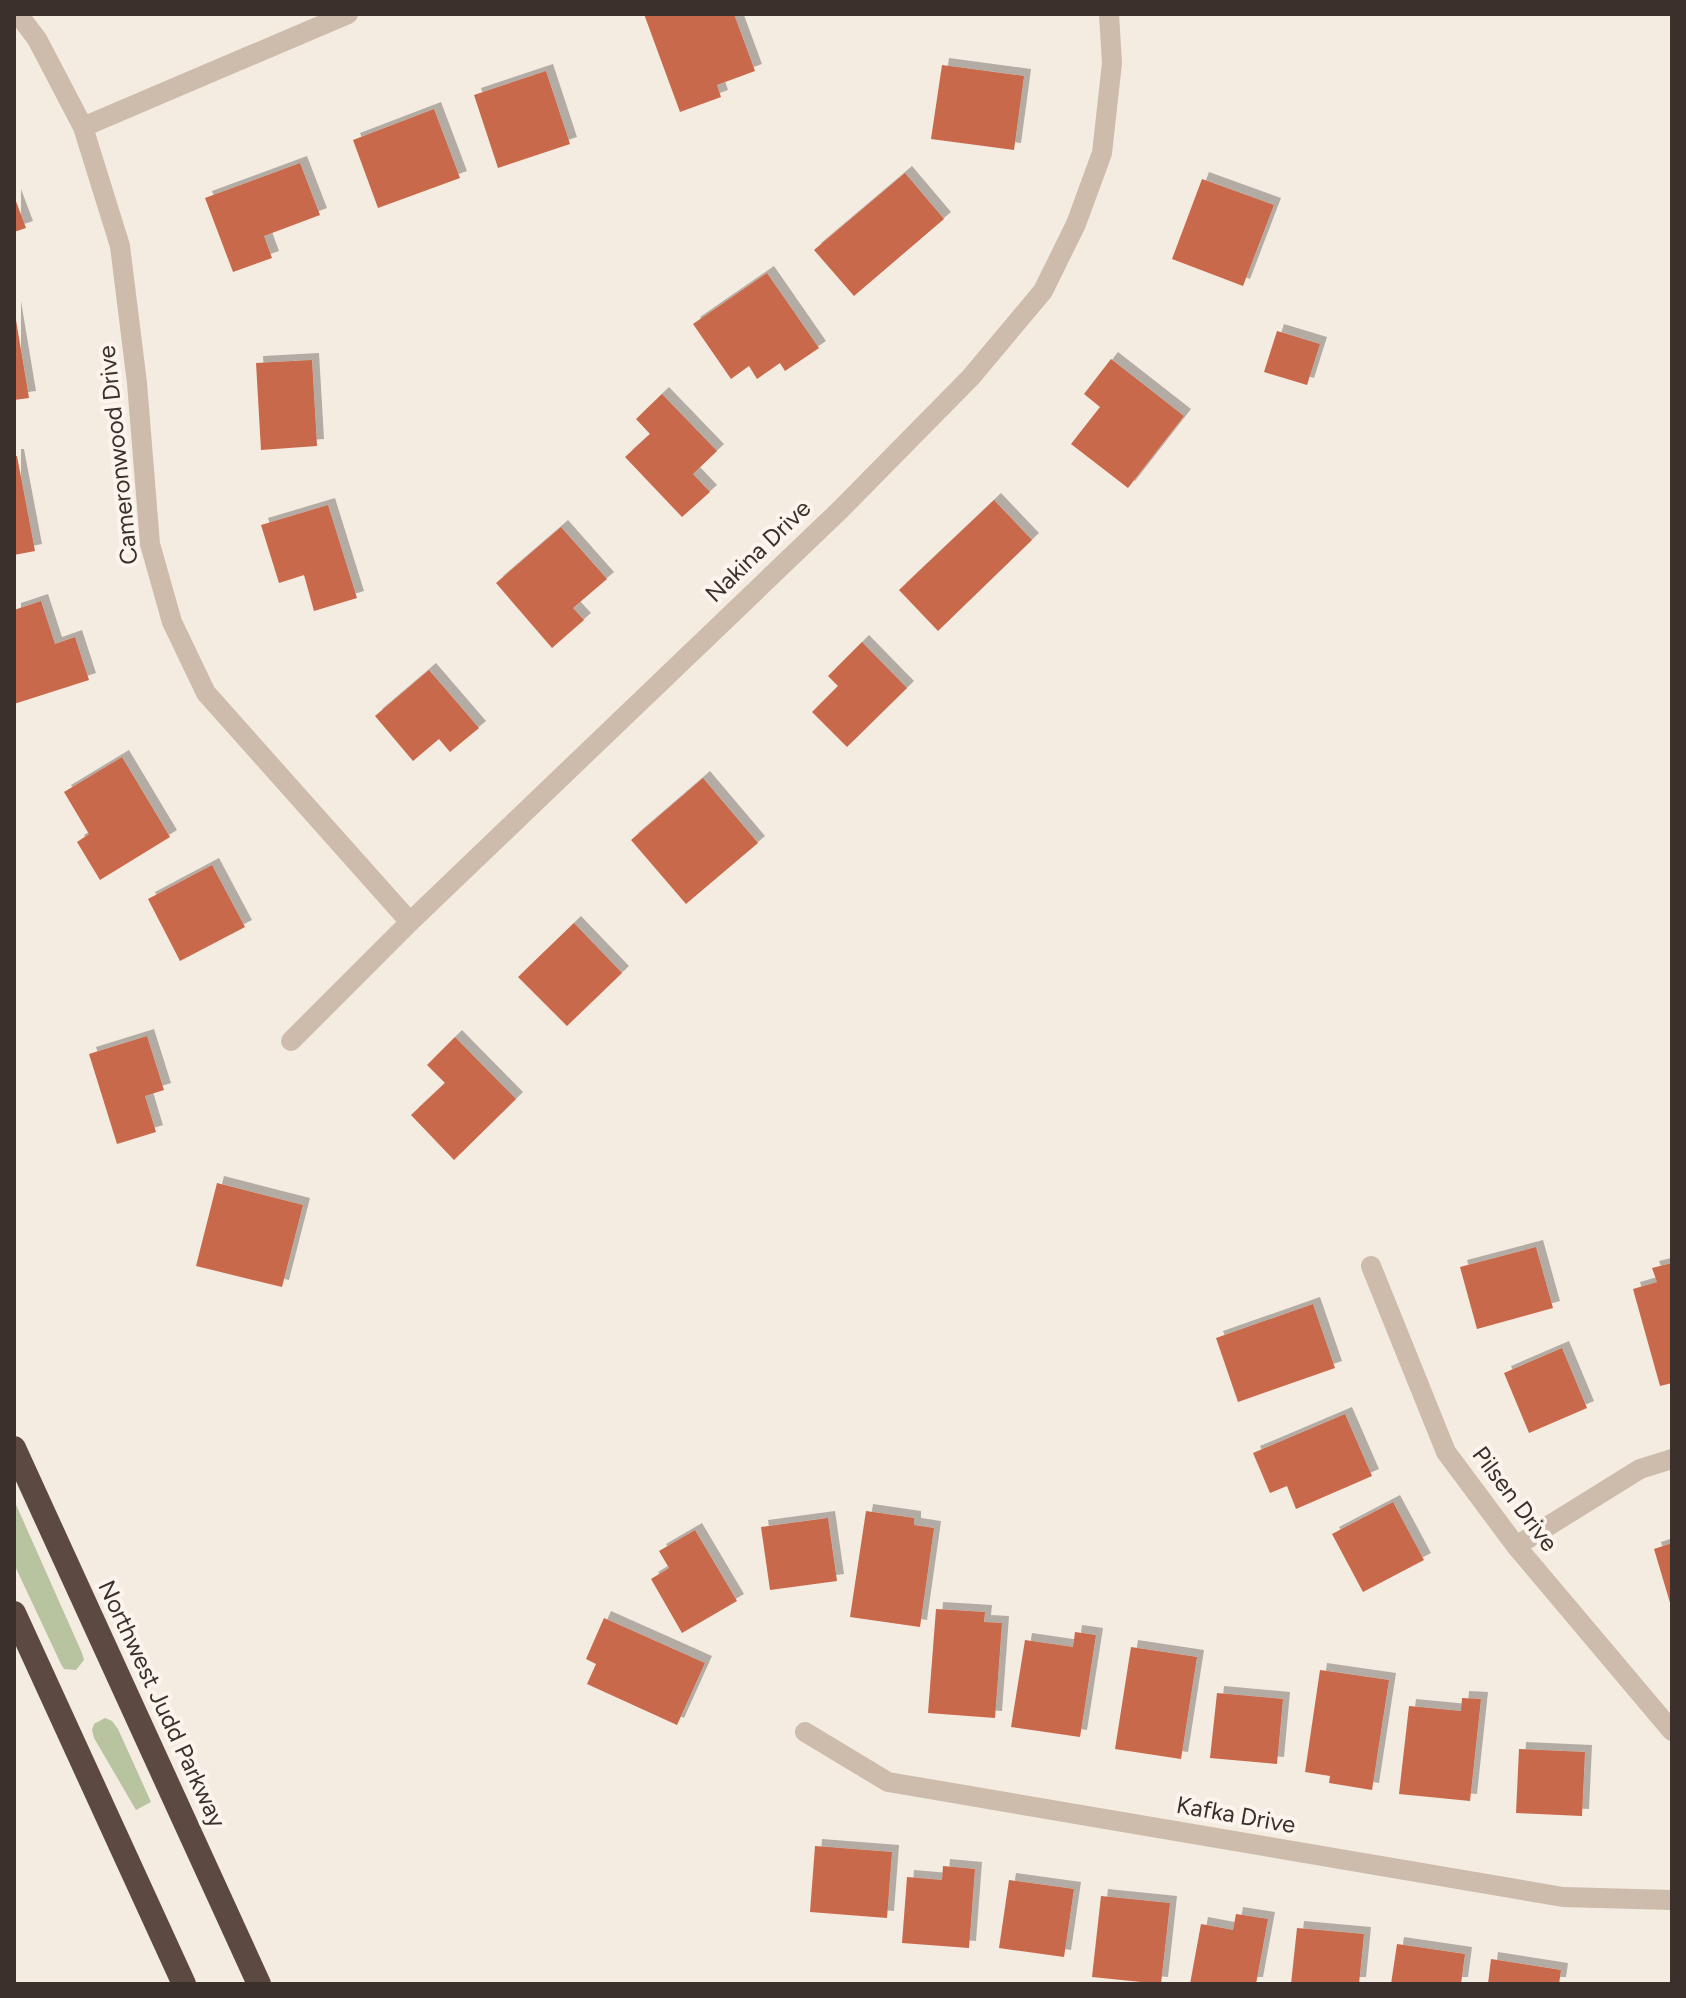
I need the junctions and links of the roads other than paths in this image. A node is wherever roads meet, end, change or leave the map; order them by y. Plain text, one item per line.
1 (18, 14) edge
2 (348, 14) edge
3 (1109, 14) edge
4 (83, 127) junction
5 (410, 922) junction
6 (291, 1041) dead end
7 (1371, 1266) dead end
8 (14, 1448) edge
9 (1672, 1459) edge
10 (1516, 1546) junction
11 (14, 1613) edge
12 (1672, 1731) edge
13 (805, 1732) dead end
14 (1672, 1900) edge
15 (184, 1984) edge
16 (259, 1984) edge

1 - 4 street, Cameronwood Drive
2 - 4 street
3 - 5 street, Nakina Drive
4 - 5 street, Cameronwood Drive
5 - 6 street, Nakina Drive
7 - 10 street, Pilsen Drive
8 - 16 highway, Northwest Judd Parkway
9 - 10 street
10 - 12 street, Pilsen Drive
11 - 15 highway
13 - 14 street, Kafka Drive

